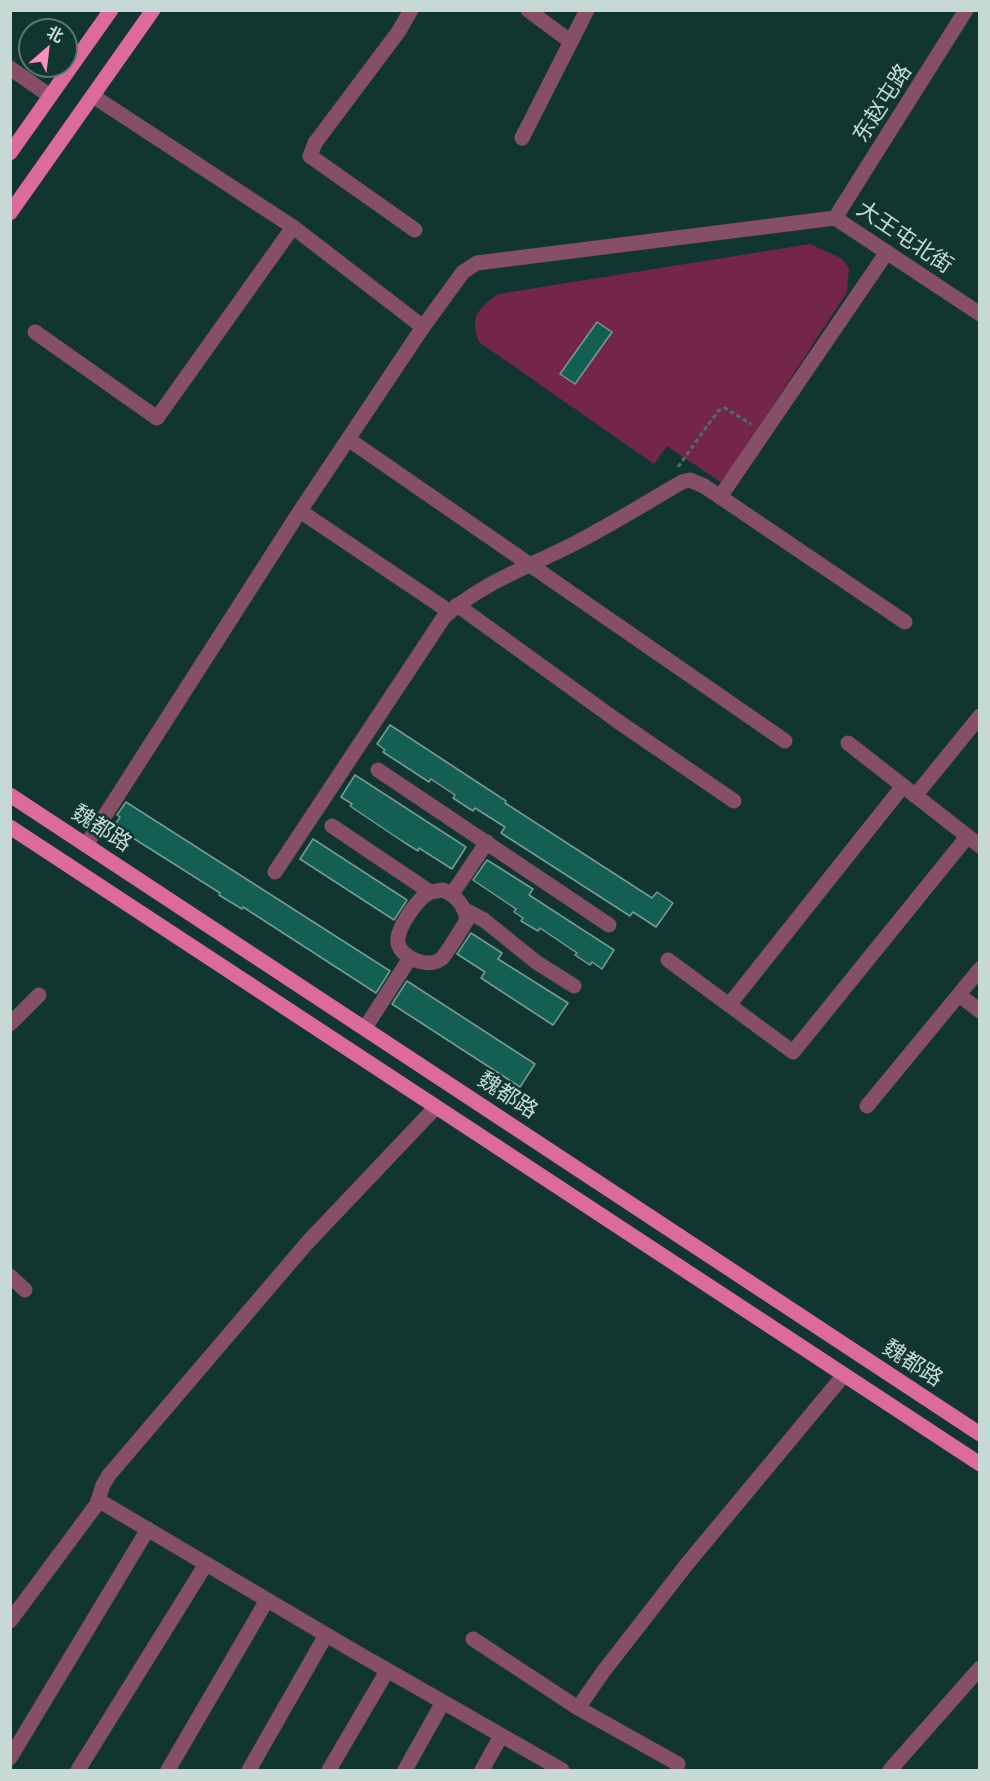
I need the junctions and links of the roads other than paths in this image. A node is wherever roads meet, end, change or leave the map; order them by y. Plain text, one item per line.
1 (111, 10) edge
2 (153, 10) edge
3 (411, 10) edge
4 (528, 10) edge
5 (587, 10) edge
6 (966, 10) edge
7 (571, 42) junction
8 (10, 68) edge
9 (50, 96) junction
10 (93, 96) junction
11 (522, 138) dead end
12 (10, 153) edge
13 (10, 213) edge
14 (835, 218) junction
15 (293, 227) junction
16 (415, 230) dead end
17 (887, 252) junction
18 (980, 314) edge
19 (423, 327) junction
20 (35, 332) dead end
21 (348, 439) junction
22 (720, 497) junction
23 (300, 511) junction
24 (531, 565) junction
25 (453, 609) junction
26 (905, 622) dead end
27 (980, 716) edge
28 (785, 741) dead end
29 (848, 743) dead end
30 (378, 770) dead end
31 (909, 791) junction
32 (10, 795) edge
33 (734, 801) dead end
34 (332, 826) dead end
35 (10, 827) edge
36 (487, 842) junction
37 (976, 842) edge
38 (86, 845) junction
39 (275, 872) dead end
40 (430, 892) junction
41 (452, 894) junction
42 (465, 910) junction
43 (609, 925) dead end
44 (410, 958) junction
45 (668, 960) dead end
46 (980, 969) edge
47 (574, 987) dead end
48 (39, 995) dead end
49 (959, 995) junction
50 (729, 1005) junction
51 (980, 1011) edge
52 (10, 1024) edge
53 (365, 1028) junction
54 (867, 1106) dead end
55 (436, 1107) junction
56 (10, 1276) edge
57 (25, 1290) dead end
58 (844, 1376) junction
59 (980, 1434) edge
60 (980, 1464) edge
61 (98, 1500) junction
62 (148, 1529) junction
63 (206, 1563) junction
64 (267, 1600) junction
65 (10, 1621) edge
66 (326, 1635) junction
67 (473, 1639) dead end
68 (980, 1668) edge
69 (387, 1671) junction
70 (443, 1702) junction
71 (579, 1708) junction
72 (501, 1736) junction
73 (10, 1758) edge
74 (678, 1764) dead end
75 (78, 1770) edge
76 (168, 1770) edge
77 (249, 1770) edge
78 (329, 1770) edge
79 (405, 1770) edge
80 (482, 1770) edge
81 (561, 1770) edge
82 (890, 1770) edge

1 - 9 main road
2 - 10 main road
3 - 16 street
4 - 7 street
5 - 7 street
6 - 14 street, 东赵屯路
7 - 11 street
8 - 9 street
9 - 12 main road
10 - 13 main road
10 - 15 street
14 - 17 street, 大王屯北街
14 - 19 street
15 - 19 street
15 - 20 street
17 - 18 street, 大王屯北街
17 - 22 street
19 - 21 street
21 - 23 street
21 - 24 street
22 - 24 street
22 - 26 street
23 - 25 street
23 - 38 street
24 - 25 street
24 - 28 street
25 - 33 street
25 - 39 street
27 - 31 street
29 - 31 street
30 - 36 street
31 - 37 street
31 - 50 street
32 - 38 main road, 魏都路
34 - 40 street
35 - 55 main road
36 - 41 street
36 - 43 street
37 - 50 street
38 - 53 main road, 魏都路
40 - 41 street
40 - 44 street
41 - 42 street
42 - 44 street
42 - 47 street
44 - 53 street
45 - 50 street
46 - 49 street
48 - 52 street
49 - 51 street
49 - 54 street
53 - 59 main road, 魏都路
55 - 58 main road
55 - 61 street
56 - 57 street
58 - 60 main road
58 - 71 street
61 - 62 street
61 - 65 street
62 - 63 street
62 - 73 street
63 - 64 street
63 - 75 street
64 - 66 street
64 - 76 street
66 - 69 street
66 - 77 street
67 - 71 street
68 - 82 street
69 - 70 street
69 - 78 street
70 - 72 street
70 - 79 street
71 - 74 street
72 - 80 street
72 - 81 street

